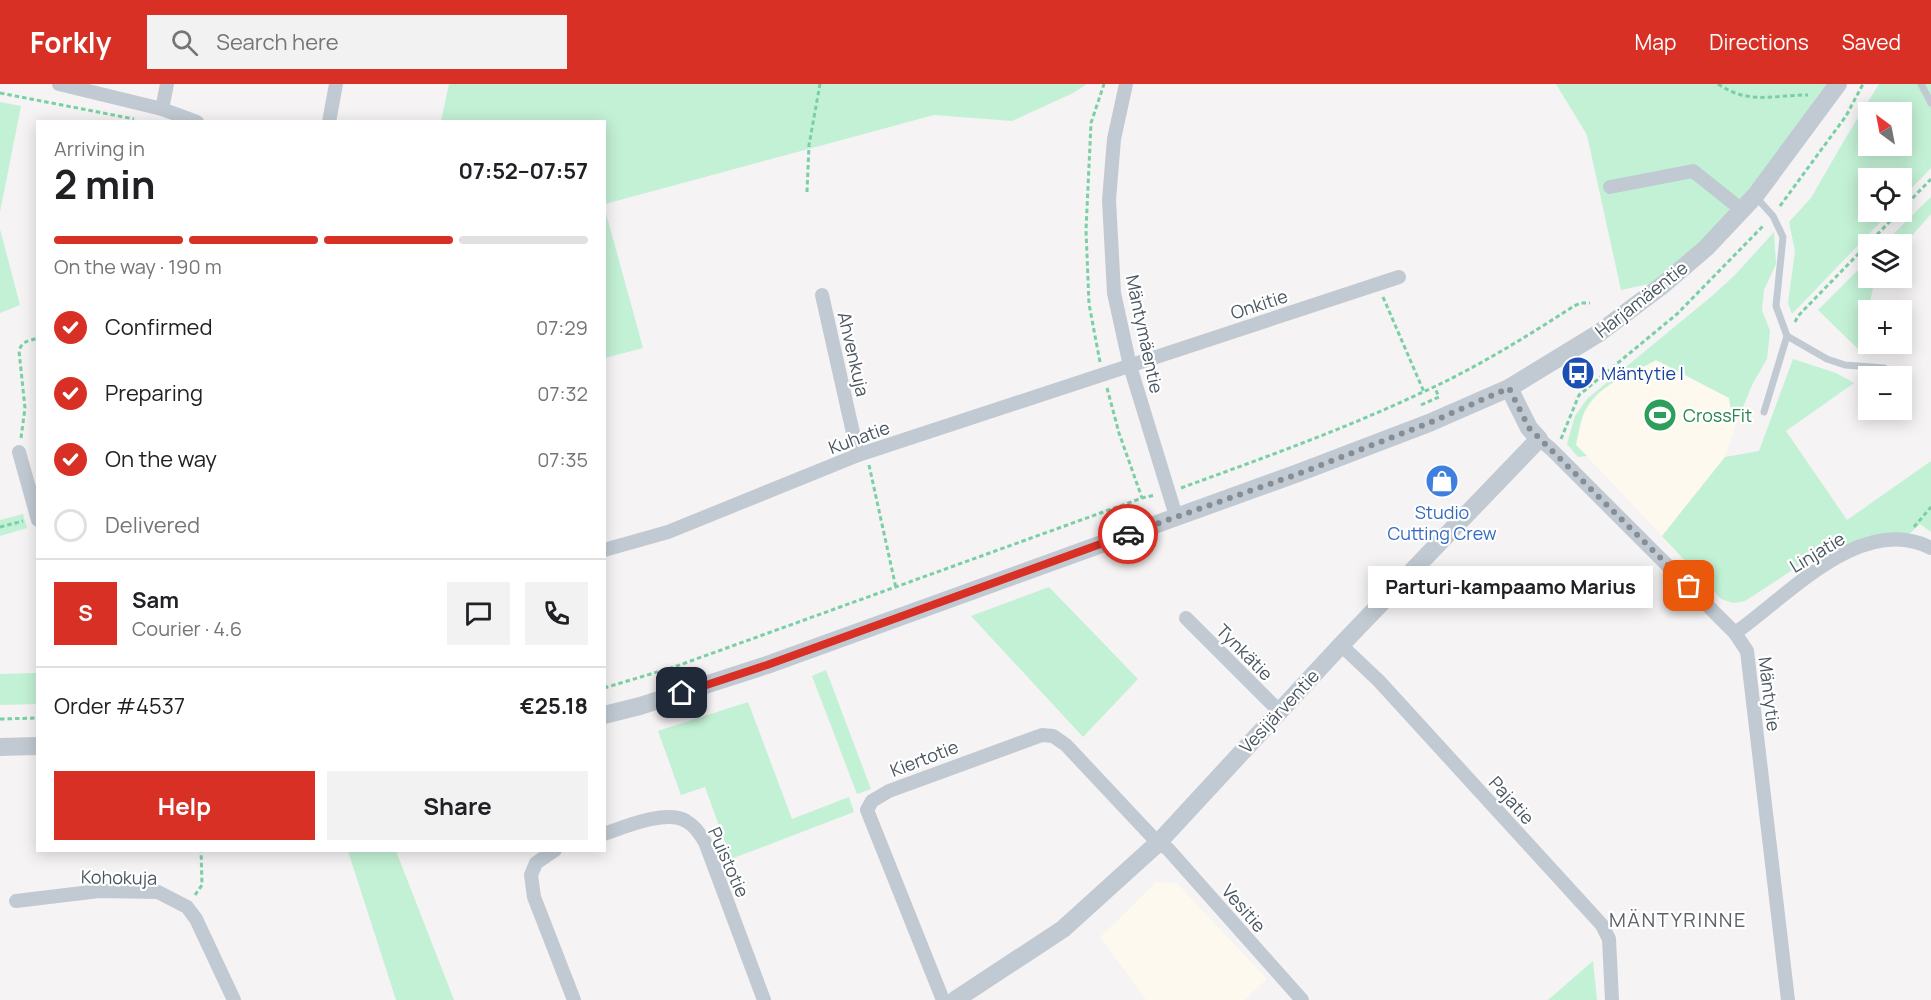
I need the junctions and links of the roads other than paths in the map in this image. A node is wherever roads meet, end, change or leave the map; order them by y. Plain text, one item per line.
1 (59, 84) edge
2 (167, 84) edge
3 (336, 84) edge
4 (1126, 84) edge
5 (1922, 84) edge
6 (1834, 90) edge
7 (1931, 103) edge
8 (162, 109) junction
9 (192, 120) edge
10 (329, 120) edge
11 (1610, 187) dead end
12 (1755, 196) junction
13 (1742, 210) junction
14 (1399, 277) dead end
15 (822, 295) dead end
16 (1787, 336) junction
17 (1130, 366) junction
18 (1858, 366) edge
19 (1509, 388) junction
20 (1764, 412) dead end
21 (1545, 444) junction
22 (19, 452) road end
23 (858, 455) junction
24 (36, 514) edge
25 (1176, 516) junction
26 (1931, 548) edge
27 (606, 549) edge
28 (1186, 618) dead end
29 (1735, 633) junction
30 (1341, 645) junction
31 (1279, 711) junction
32 (606, 714) edge
33 (36, 746) edge
34 (0, 747) edge
35 (606, 833) edge
36 (1158, 843) junction
37 (552, 852) edge
38 (16, 901) dead end
39 (234, 1000) edge
40 (574, 1000) edge
41 (764, 1000) edge
42 (943, 1000) edge
43 (955, 1000) edge
44 (1302, 1000) edge
45 (1612, 1000) edge
46 (1788, 1000) edge

1 - 8 street
2 - 8 street
3 - 10 street
4 - 17 street, Mäntymäentie
5 - 7 lane
6 - 12 street, Harjamäentie
8 - 9 street
11 - 13 street
12 - 13 street, Harjamäentie
12 - 16 lane
13 - 19 street, Harjamäentie
14 - 17 street, Onkitie
15 - 23 street, Ahvenkuja
16 - 18 lane
16 - 20 lane
17 - 23 street, Kuhatie
17 - 25 street, Mäntymäentie
19 - 21 street
19 - 25 street, Harjamäentie
21 - 29 street, Mäntytie
21 - 30 street, Vesijärventie
22 - 24 street
23 - 27 street, Kuhatie
25 - 32 street, Harjamäentie
26 - 29 street, Linjatie
28 - 31 street, Tynkätie
29 - 46 street, Mäntytie
30 - 31 street, Vesijärventie
30 - 45 street, Pajatie
31 - 36 street, Vesijärventie
33 - 34 street
35 - 41 street, Puistotie
36 - 42 street, Kiertotie
36 - 43 street, Vesijärventie
36 - 44 street, Vesitie
37 - 40 street
38 - 39 street, Kohokuja

